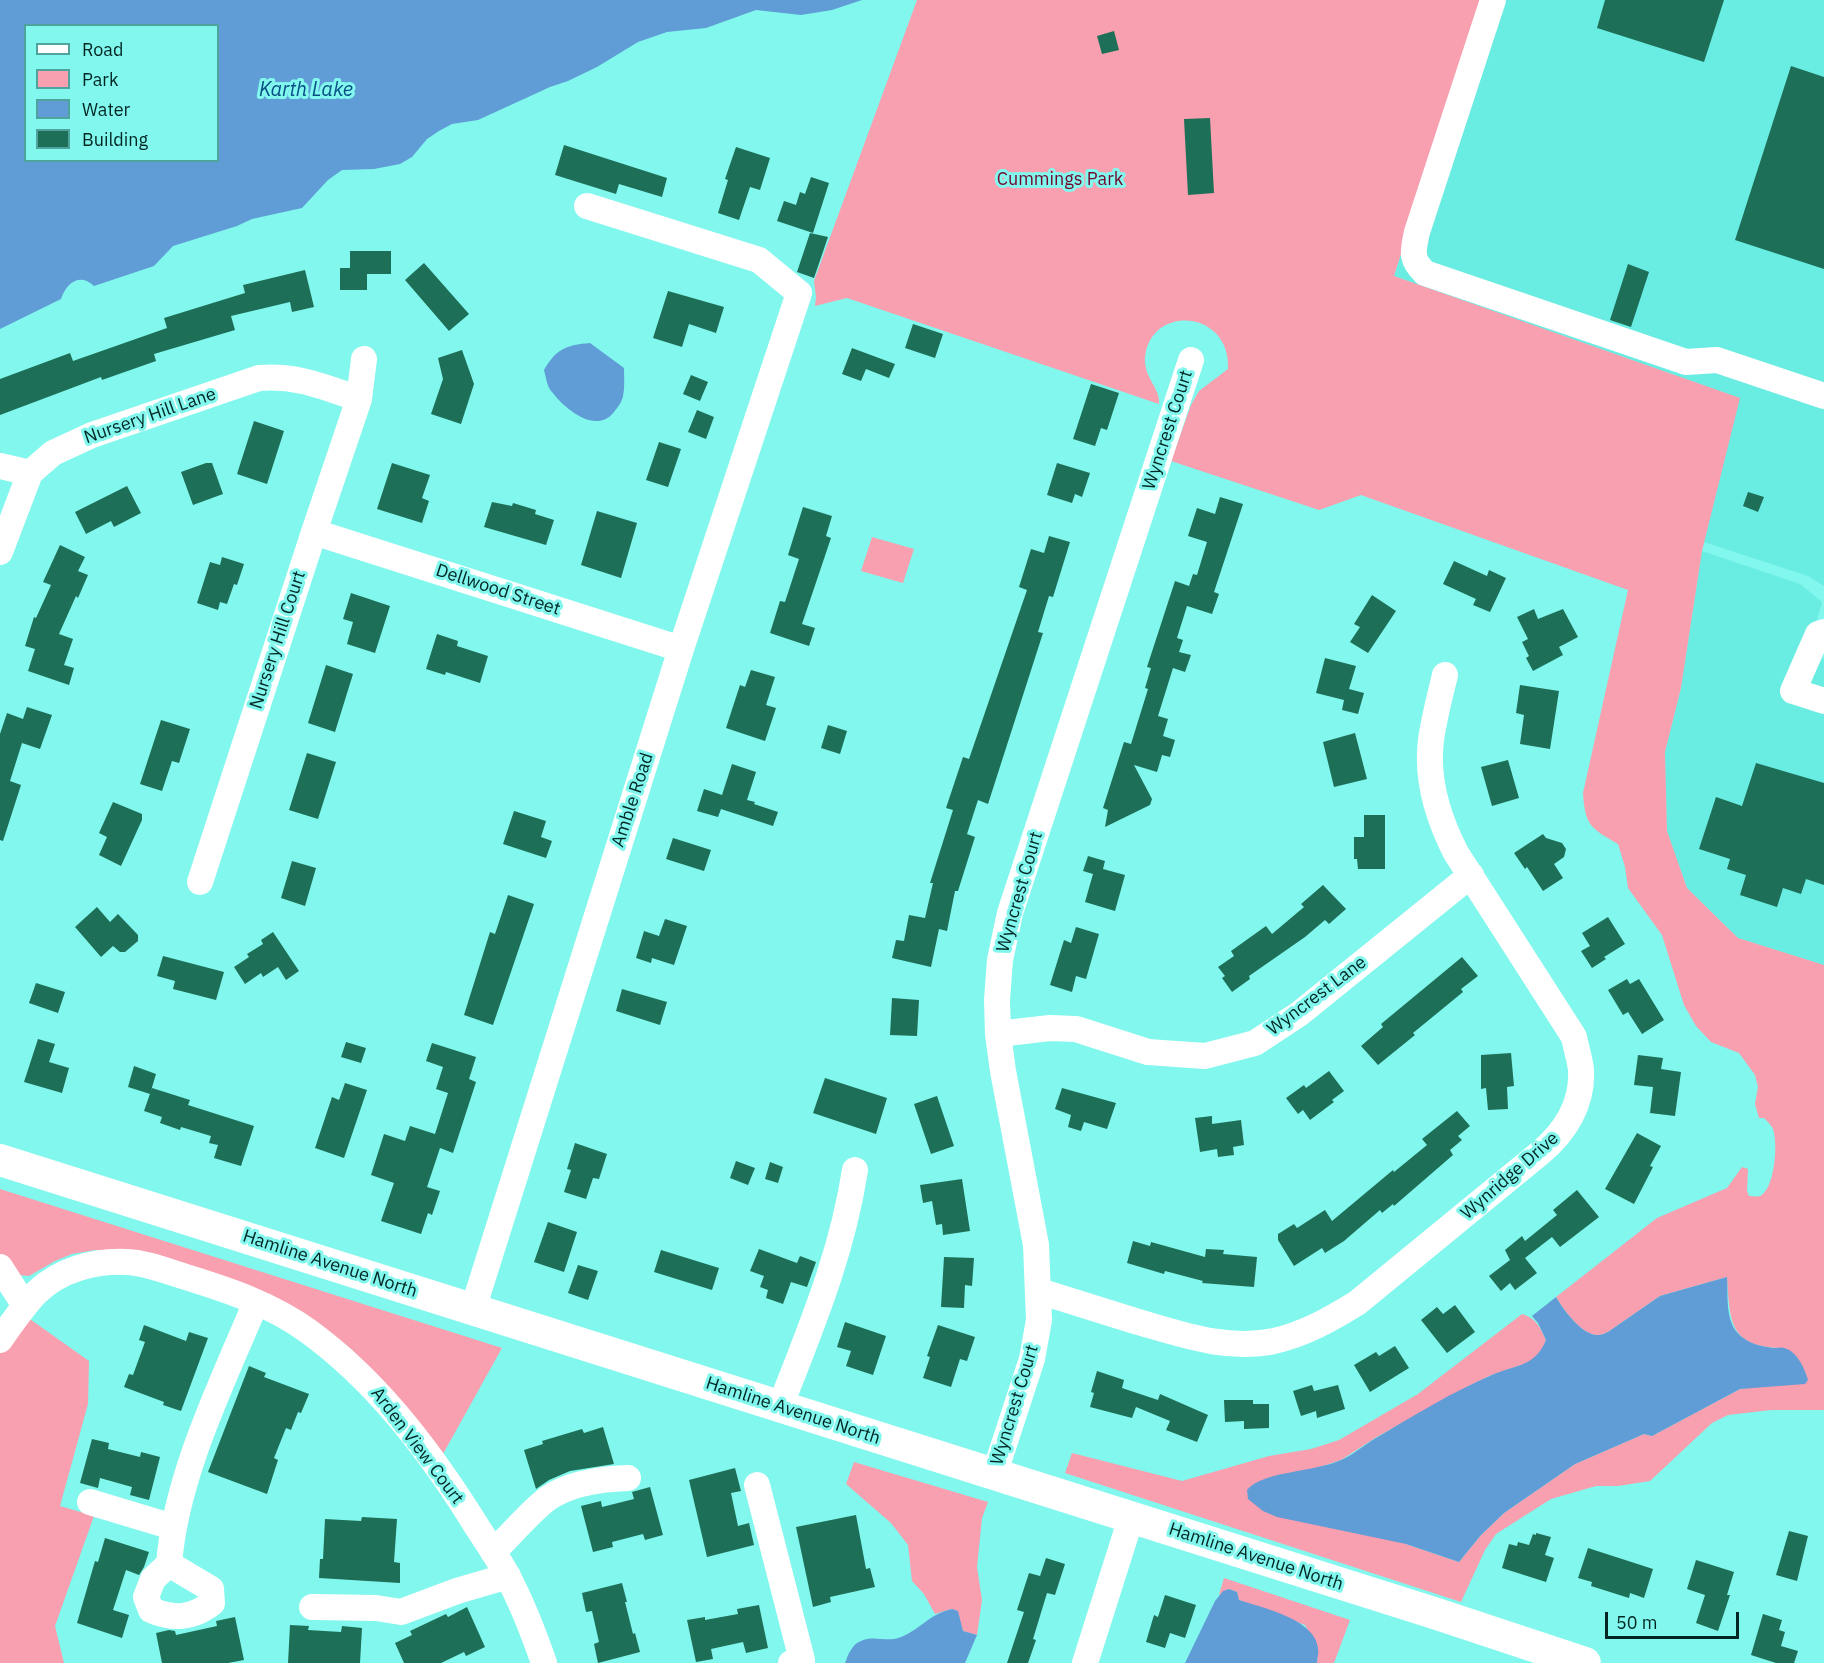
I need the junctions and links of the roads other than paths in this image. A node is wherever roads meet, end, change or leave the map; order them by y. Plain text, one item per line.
1 (1492, 0) edge
2 (587, 206) dead end
3 (364, 359) dead end
4 (1191, 360) dead end
5 (1824, 396) edge
6 (359, 399) junction
7 (0, 466) edge
8 (30, 473) junction
9 (314, 532) junction
10 (2, 541) edge
11 (1824, 632) edge
12 (681, 649) junction
13 (1445, 675) dead end
14 (1824, 701) edge
15 (1471, 875) junction
16 (200, 882) dead end
17 (998, 1034) junction
18 (0, 1160) edge
19 (855, 1170) dead end
20 (0, 1267) edge
21 (1039, 1291) junction
22 (256, 1302) junction
23 (472, 1309) junction
24 (8, 1329) edge
25 (780, 1407) junction
26 (994, 1475) junction
27 (628, 1478) dead end
28 (757, 1485) dead end
29 (90, 1502) dead end
30 (1131, 1518) junction
31 (173, 1527) junction
32 (493, 1552) junction
33 (169, 1564) dead end
34 (508, 1576) junction
35 (312, 1607) dead end
36 (544, 1663) edge
37 (791, 1663) edge
38 (1084, 1663) edge
39 (1585, 1663) edge

1 - 5 street
2 - 12 street, Amble Road
3 - 6 street, Nursery Hill Court
4 - 17 street, Wyncrest Court
6 - 8 street, Nursery Hill Lane
6 - 9 street, Nursery Hill Court
7 - 8 street
8 - 10 street, Nursery Hill Lane
9 - 12 street, Dellwood Street
9 - 16 street, Nursery Hill Court
11 - 14 street
12 - 23 street, Amble Road
13 - 15 street, Wynridge Drive
15 - 17 street, Wyncrest Lane
15 - 21 street, Wynridge Drive
17 - 21 street, Wyncrest Court
18 - 23 main road, Hamline Avenue North
19 - 25 street
20 - 24 street, Arden View Court
21 - 26 street, Wyncrest Court
22 - 24 street, Arden View Court
22 - 31 street
22 - 32 street, Arden View Court
23 - 25 main road, Hamline Avenue North
25 - 26 main road, Hamline Avenue North
26 - 30 main road, Hamline Avenue North
27 - 32 street
28 - 37 street
29 - 31 street
30 - 38 street
30 - 39 main road, Hamline Avenue North
31 - 33 street
32 - 34 street, Arden View Court
34 - 35 street
34 - 36 street, Arden View Court

